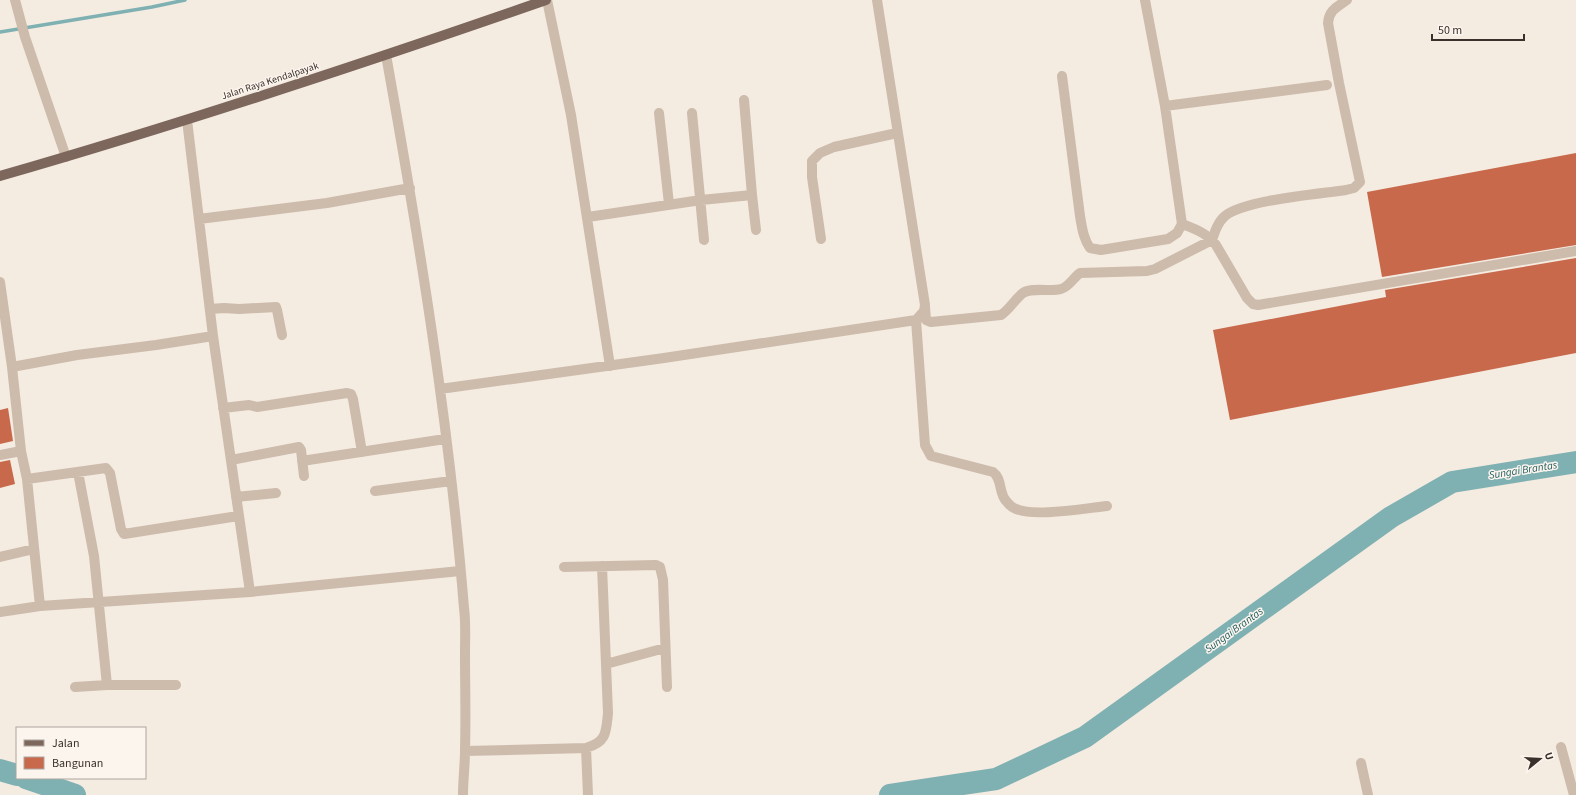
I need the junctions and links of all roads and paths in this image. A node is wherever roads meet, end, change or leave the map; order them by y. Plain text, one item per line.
1 (15, 0) edge
2 (546, 0) edge
3 (877, 0) edge
4 (1145, 0) edge
5 (1347, 0) edge
6 (386, 55) junction
7 (1062, 76) dead end
8 (1327, 86) dead end
9 (744, 100) dead end
10 (1165, 106) junction
11 (692, 113) dead end
12 (659, 114) dead end
13 (187, 120) junction
14 (897, 133) junction
15 (66, 157) junction
16 (0, 176) edge
17 (410, 188) junction
18 (752, 195) junction
19 (701, 200) junction
20 (669, 204) junction
21 (588, 217) junction
22 (199, 219) junction
23 (1182, 224) junction
24 (756, 230) dead end
25 (821, 239) dead end
26 (704, 240) dead end
27 (1212, 240) junction
28 (1576, 251) edge
29 (0, 282) edge
30 (924, 308) junction
31 (210, 309) junction
32 (916, 320) junction
33 (282, 335) dead end
34 (213, 336) junction
35 (4, 337) edge
36 (610, 366) junction
37 (12, 367) junction
38 (440, 389) junction
39 (223, 408) junction
40 (445, 439) junction
41 (21, 451) junction
42 (362, 452) junction
43 (0, 455) edge
44 (231, 460) junction
45 (302, 461) junction
46 (78, 472) junction
47 (304, 476) dead end
48 (26, 479) junction
49 (451, 481) junction
50 (375, 491) dead end
51 (276, 493) dead end
52 (236, 498) junction
53 (1107, 506) dead end
54 (238, 516) junction
55 (34, 549) junction
56 (0, 557) edge
57 (602, 566) junction
58 (564, 567) dead end
59 (460, 571) junction
60 (250, 592) junction
61 (99, 603) junction
62 (40, 606) junction
63 (0, 612) edge
64 (665, 648) junction
65 (606, 664) junction
66 (107, 685) junction
67 (176, 685) dead end
68 (75, 687) dead end
69 (667, 687) dead end
70 (1561, 747) dead end
71 (586, 748) junction
72 (465, 751) junction
73 (1361, 763) dead end
74 (464, 795) edge
75 (588, 795) edge
76 (1368, 795) edge
77 (1574, 795) edge

1 - 15 street
2 - 6 main road, Jalan Raya Kendalpayak
2 - 21 street
3 - 14 street
4 - 10 street
5 - 27 street
6 - 13 main road, Jalan Raya Kendalpayak
6 - 17 street
7 - 23 street
8 - 10 street
9 - 18 street
10 - 23 street
11 - 19 street
12 - 20 street
13 - 15 main road, Jalan Raya Kendalpayak
13 - 22 street
14 - 25 street
14 - 30 street
15 - 16 main road, Jalan Raya Kendalpayak
17 - 22 street
17 - 38 street
18 - 19 street
18 - 24 street
19 - 20 street
19 - 26 street
20 - 21 street
21 - 36 street
22 - 31 street
23 - 27 street
27 - 28 street
27 - 30 street
29 - 35 street
30 - 32 street
31 - 33 street
31 - 34 street
32 - 36 street
32 - 53 street
34 - 37 street
34 - 39 street
35 - 37 street
36 - 38 street
37 - 41 street
38 - 40 street
39 - 42 street
39 - 44 street
40 - 42 street
40 - 49 street
41 - 43 street
41 - 48 street
42 - 45 street
44 - 45 street
44 - 52 street
45 - 47 street
46 - 48 street
46 - 54 street
46 - 61 street
48 - 55 street
49 - 50 street
49 - 59 street
51 - 52 street
52 - 54 street
54 - 60 street
55 - 56 street
55 - 62 street
57 - 58 street
57 - 64 street
57 - 65 street
59 - 60 street
59 - 72 street
60 - 61 street
61 - 62 street
61 - 66 street
62 - 63 street
64 - 65 street
64 - 69 street
65 - 71 street
66 - 67 street
66 - 68 street
70 - 77 street
71 - 72 street
71 - 75 street
72 - 74 street
73 - 76 street

